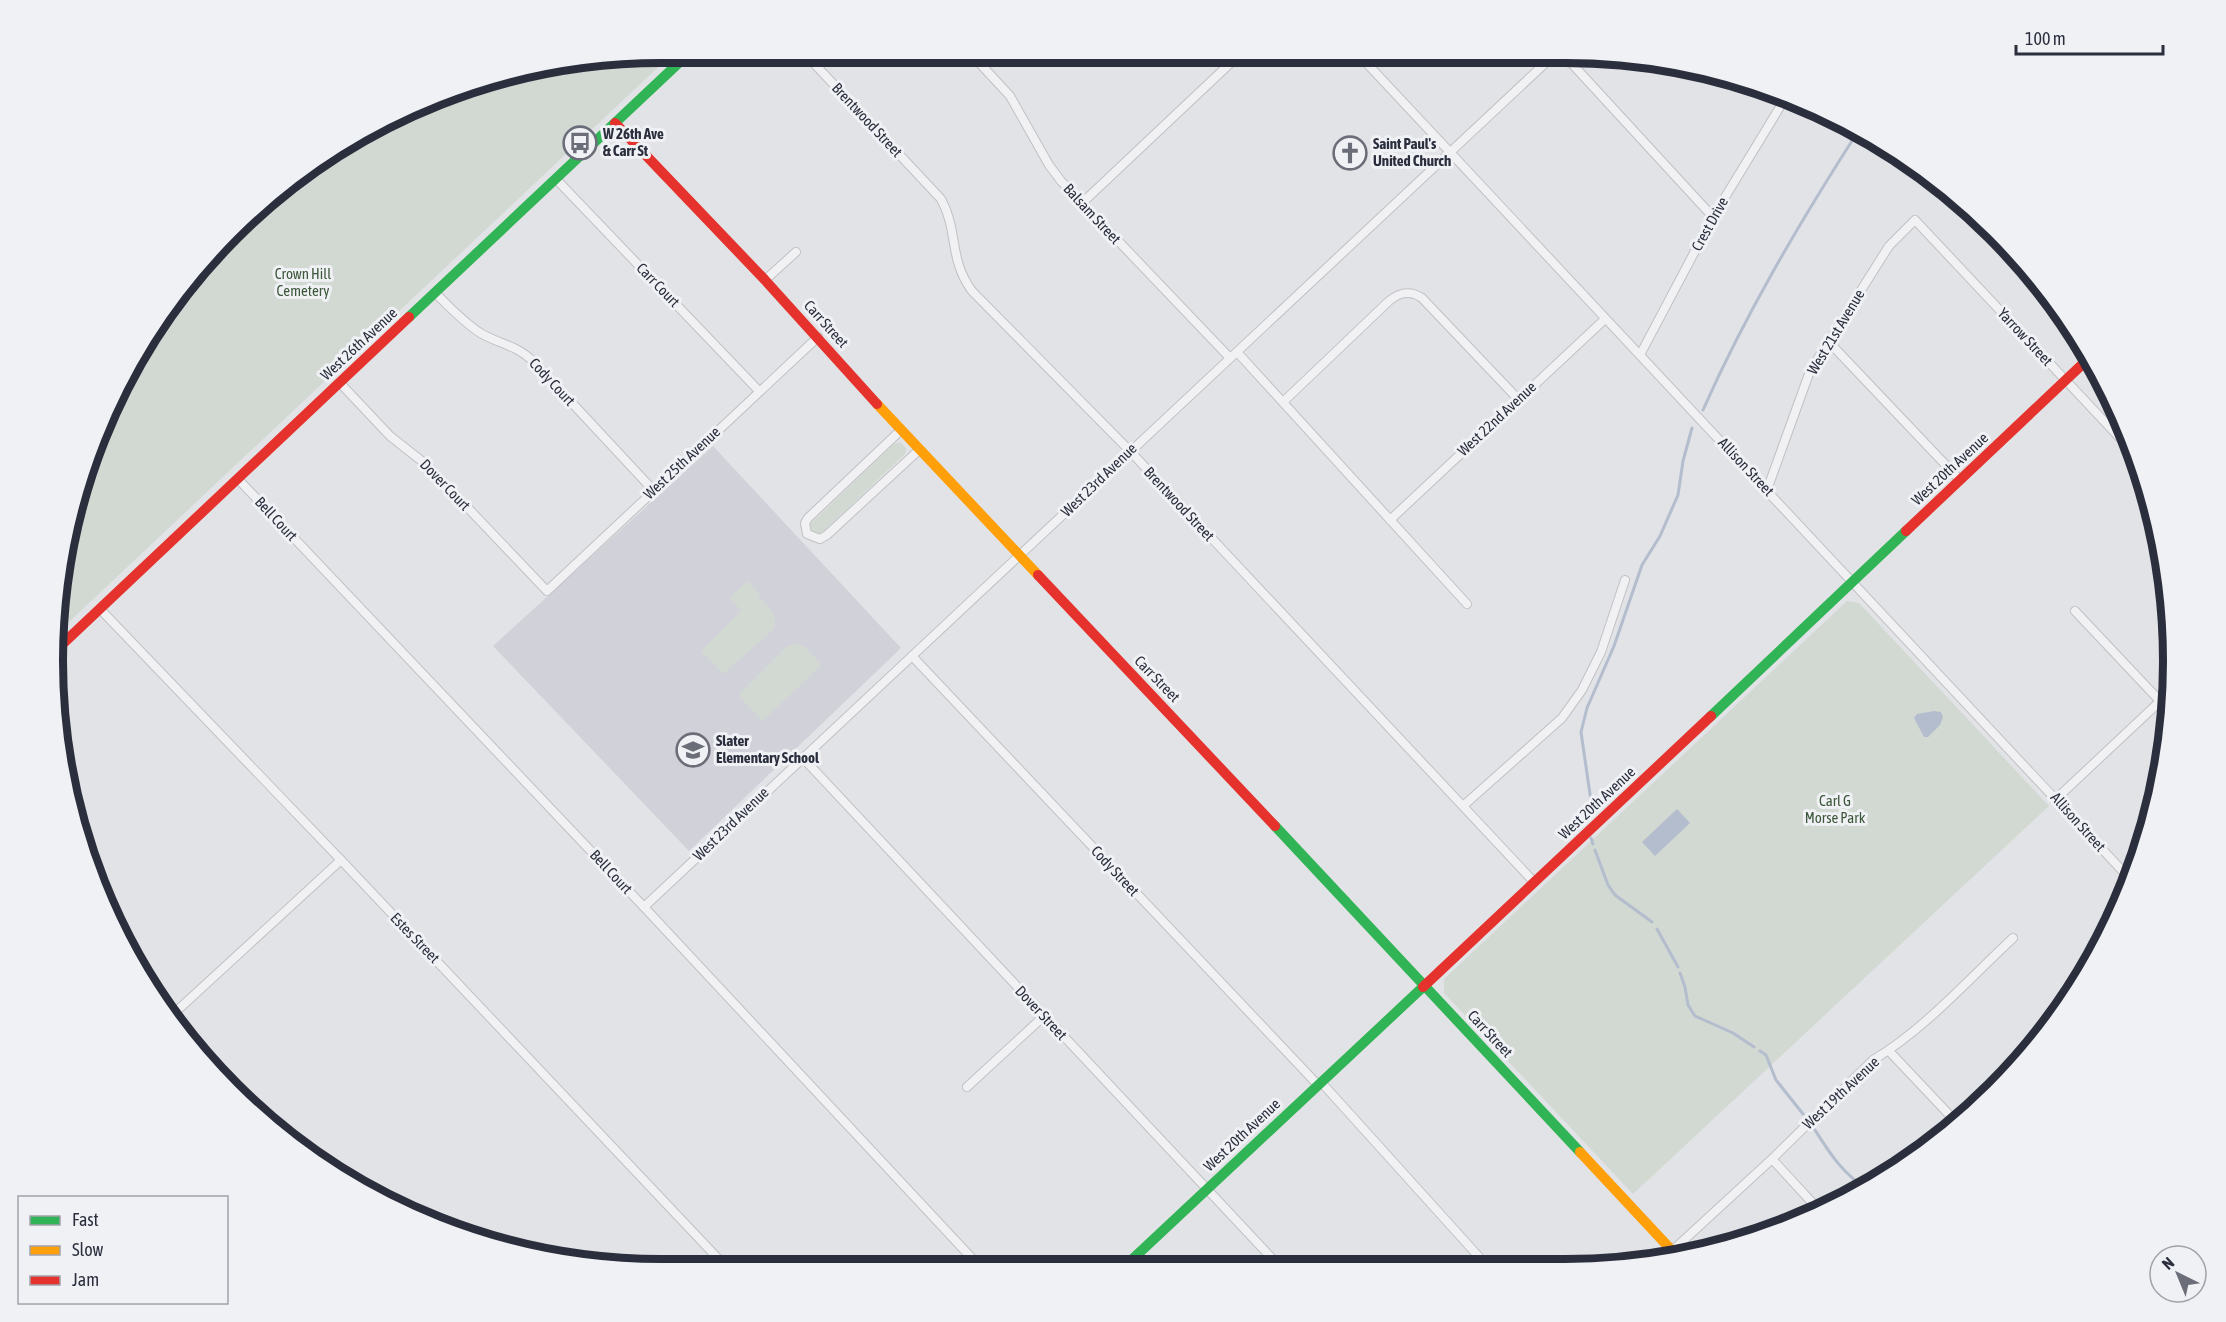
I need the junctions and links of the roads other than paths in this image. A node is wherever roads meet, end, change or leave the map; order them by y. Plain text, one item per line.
1 (679, 63) edge
2 (814, 63) edge
3 (979, 63) edge
4 (1231, 63) edge
5 (1366, 63) edge
6 (1545, 63) edge
7 (1571, 63) edge
8 (1782, 104) edge
9 (615, 123) junction
10 (1448, 152) junction
11 (556, 179) junction
12 (1081, 204) junction
13 (1713, 217) junction
14 (1915, 220) joint
15 (796, 252) dead end
16 (765, 280) junction
17 (435, 293) junction
18 (1605, 319) junction
19 (819, 337) junction
20 (1828, 341) junction
21 (1237, 352) junction
22 (1640, 355) junction
23 (1230, 358) junction
24 (2084, 364) edge
25 (2066, 380) junction
26 (340, 383) junction
27 (759, 391) junction
28 (1518, 399) junction
29 (1282, 402) junction
30 (901, 430) junction
31 (2119, 437) edge
32 (919, 450) junction
33 (1129, 450) junction
34 (238, 479) junction
35 (1960, 480) junction
36 (1767, 490) junction
37 (654, 491) junction
38 (1390, 520) junction
39 (1019, 556) junction
40 (1625, 580) dead end
41 (1853, 581) junction
42 (547, 591) joint
43 (1467, 604) dead end
44 (99, 609) junction
45 (2075, 611) dead end
46 (63, 643) edge
47 (912, 656) junction
48 (2160, 701) joint
49 (802, 757) junction
50 (2057, 798) junction
51 (1464, 806) junction
52 (341, 860) junction
53 (2124, 872) edge
54 (1534, 882) junction
55 (644, 906) junction
56 (2013, 938) dead end
57 (1424, 986) junction
58 (177, 1011) edge
59 (1044, 1016) junction
60 (1889, 1051) junction
61 (1319, 1084) junction
62 (967, 1087) dead end
63 (1951, 1117) edge
64 (1772, 1159) junction
65 (1207, 1189) junction
66 (1813, 1204) edge
67 (1680, 1248) edge
68 (1672, 1250) edge
69 (718, 1259) edge
70 (973, 1259) edge
71 (1133, 1259) edge
72 (1273, 1259) edge
73 (1481, 1259) edge

1 - 9 street, West 26th Avenue
2 - 33 street, Brentwood Street
3 - 12 street, Balsam Street
4 - 12 street
5 - 10 street, Allison Street
6 - 10 street, West 23rd Avenue
7 - 13 street
8 - 13 street, Crest Drive
9 - 11 street, West 26th Avenue
9 - 16 street, Carr Street
10 - 18 street, Allison Street
10 - 21 street, West 23rd Avenue
11 - 17 street, West 26th Avenue
11 - 27 street, Carr Court
12 - 23 street, Balsam Street
13 - 22 street, Crest Drive
14 - 20 street, West 21st Avenue
14 - 25 street, Yarrow Street
15 - 16 street
16 - 19 street, Carr Street
17 - 26 street, West 26th Avenue
17 - 37 street, Cody Court
18 - 22 street, Allison Street
18 - 28 street, West 22nd Avenue
19 - 27 street, West 25th Avenue
19 - 30 street, Carr Street
20 - 35 street
20 - 36 street, West 21st Avenue
21 - 23 street, West 23rd Avenue
21 - 29 street
22 - 36 street, Allison Street
23 - 33 street, West 23rd Avenue
24 - 25 street, West 20th Avenue
25 - 31 street, Yarrow Street
25 - 35 street, West 20th Avenue
26 - 34 street, West 26th Avenue
26 - 42 street, Dover Court
27 - 37 street, West 25th Avenue
28 - 29 street
28 - 38 street, West 22nd Avenue
29 - 38 street
30 - 32 street, Carr Street
30 - 32 street
32 - 39 street, Carr Street
33 - 39 street, West 23rd Avenue
33 - 51 street, Brentwood Street
34 - 44 street, West 26th Avenue
34 - 55 street, Bell Court
35 - 41 street, West 20th Avenue
36 - 41 street, Allison Street
37 - 42 street, West 25th Avenue
38 - 43 street
39 - 47 street, West 23rd Avenue
39 - 57 street, Carr Street
40 - 51 street
41 - 50 street, Allison Street
41 - 54 street, West 20th Avenue
44 - 46 street, West 26th Avenue
44 - 52 street, Estes Street
45 - 48 street
47 - 49 street, West 23rd Avenue
47 - 61 street, Cody Street
48 - 50 street
49 - 55 street, West 23rd Avenue
49 - 59 street, Dover Street
50 - 53 street, Allison Street
51 - 54 street, Brentwood Street
52 - 58 street
52 - 69 street, Estes Street
54 - 57 street, West 20th Avenue
55 - 70 street, Bell Court
56 - 60 street, West 19th Avenue
57 - 61 street, West 20th Avenue
57 - 68 street, Carr Street
59 - 62 street
59 - 65 street, Dover Street
60 - 63 street
60 - 64 street, West 19th Avenue
61 - 65 street, West 20th Avenue
61 - 73 street, Cody Street
64 - 66 street
64 - 67 street, West 19th Avenue
65 - 71 street, West 20th Avenue
65 - 72 street, Dover Street

